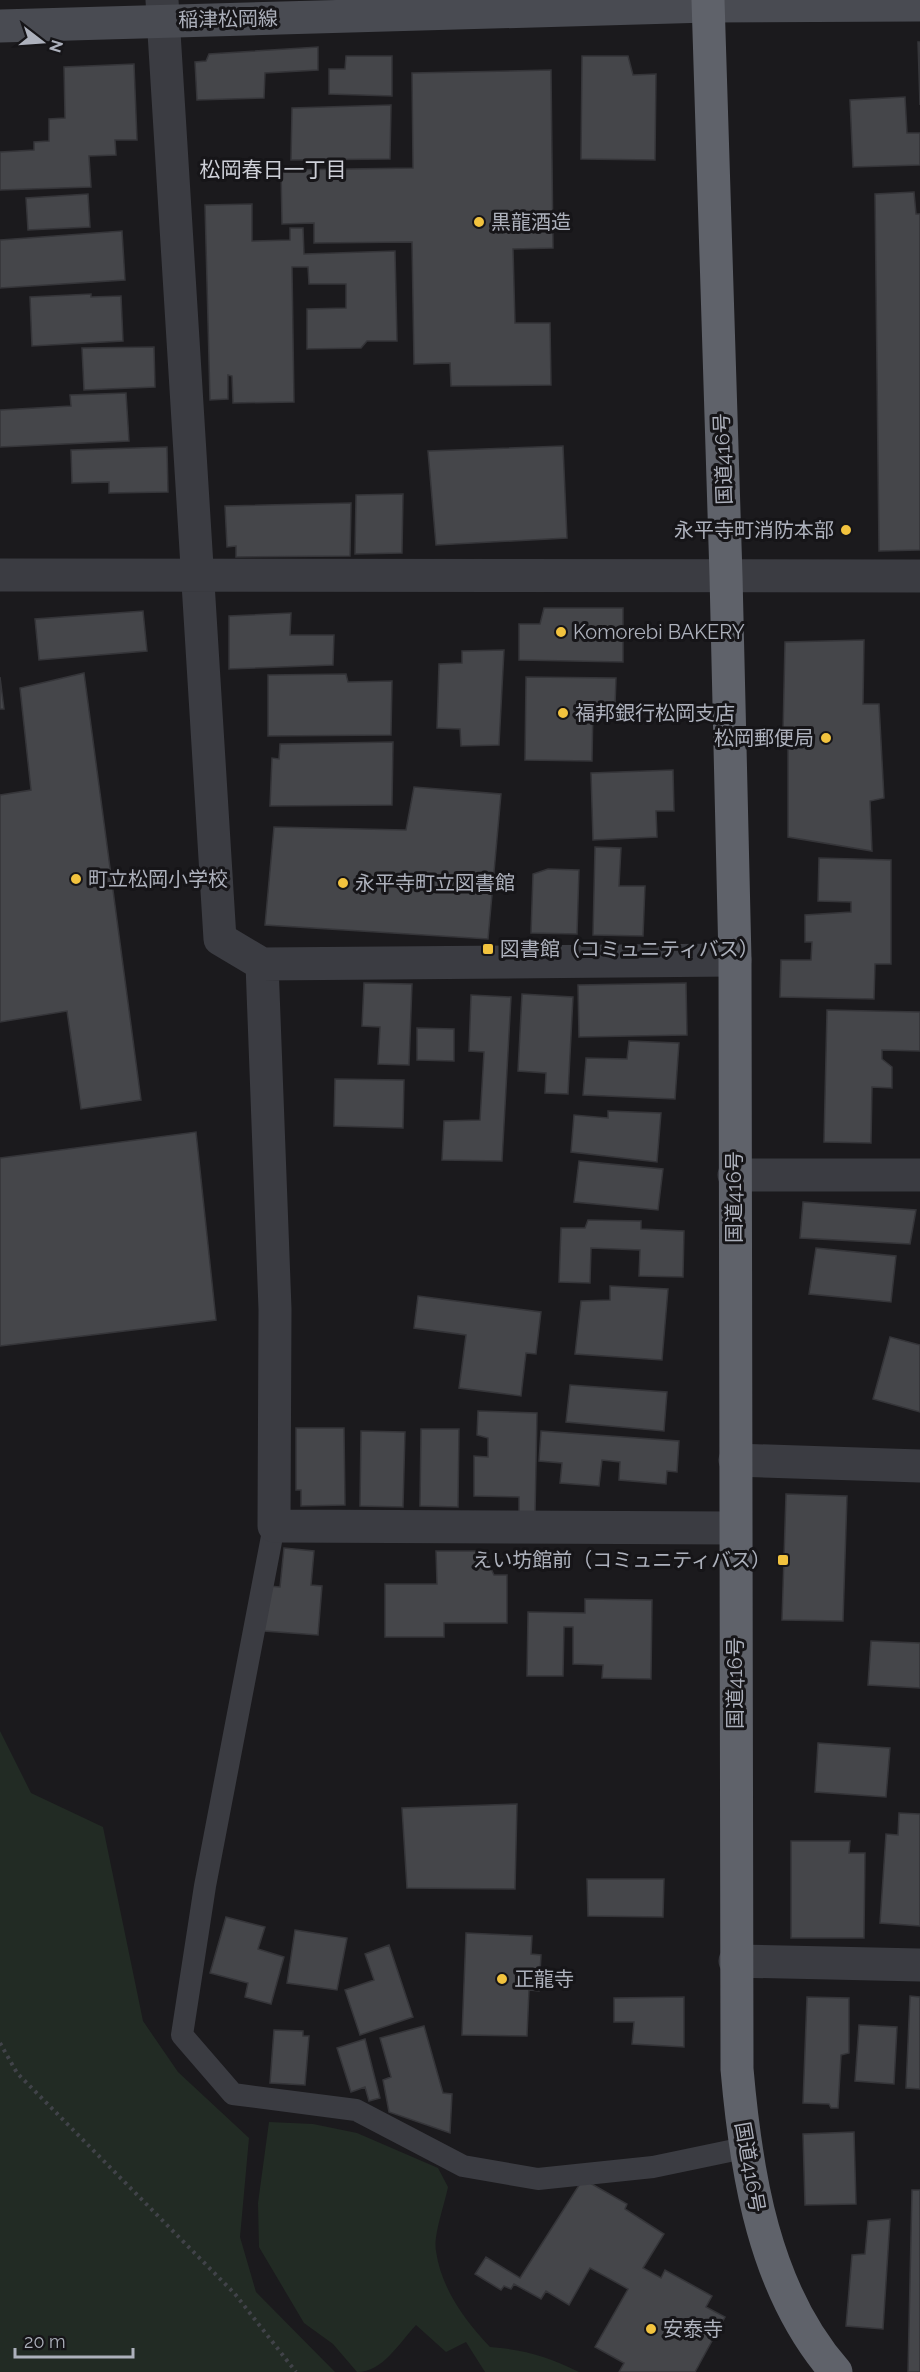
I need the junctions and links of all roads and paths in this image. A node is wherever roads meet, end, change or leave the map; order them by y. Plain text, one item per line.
1 (708, 3) edge
2 (920, 5) edge
3 (163, 10) edge
4 (0, 26) edge
5 (0, 575) edge
6 (198, 576) junction
7 (726, 576) junction
8 (920, 576) edge
9 (735, 960) junction
10 (262, 964) junction
11 (734, 1175) junction
12 (920, 1175) edge
13 (735, 1460) junction
14 (920, 1466) edge
15 (273, 1526) junction
16 (735, 1528) junction
17 (735, 1961) junction
18 (920, 1965) edge
19 (0, 2043) edge
20 (744, 2148) junction
21 (296, 2372) edge
22 (836, 2372) edge

1 - 2 main road, 稲津松岡線
1 - 3 main road, 稲津松岡線
1 - 7 highway, 国道416号
3 - 4 main road, 稲津松岡線
3 - 6 street
5 - 6 street
6 - 7 street
6 - 10 street
7 - 8 street
7 - 9 highway, 国道416号
9 - 10 street
9 - 11 highway, 国道416号
10 - 15 street
11 - 12 street
11 - 13 highway, 国道416号
13 - 14 street
13 - 16 highway, 国道416号
15 - 16 street
15 - 20 lane
16 - 17 highway, 国道416号
17 - 18 street
17 - 20 highway, 国道416号
19 - 21 path
20 - 22 highway, 国道416号

